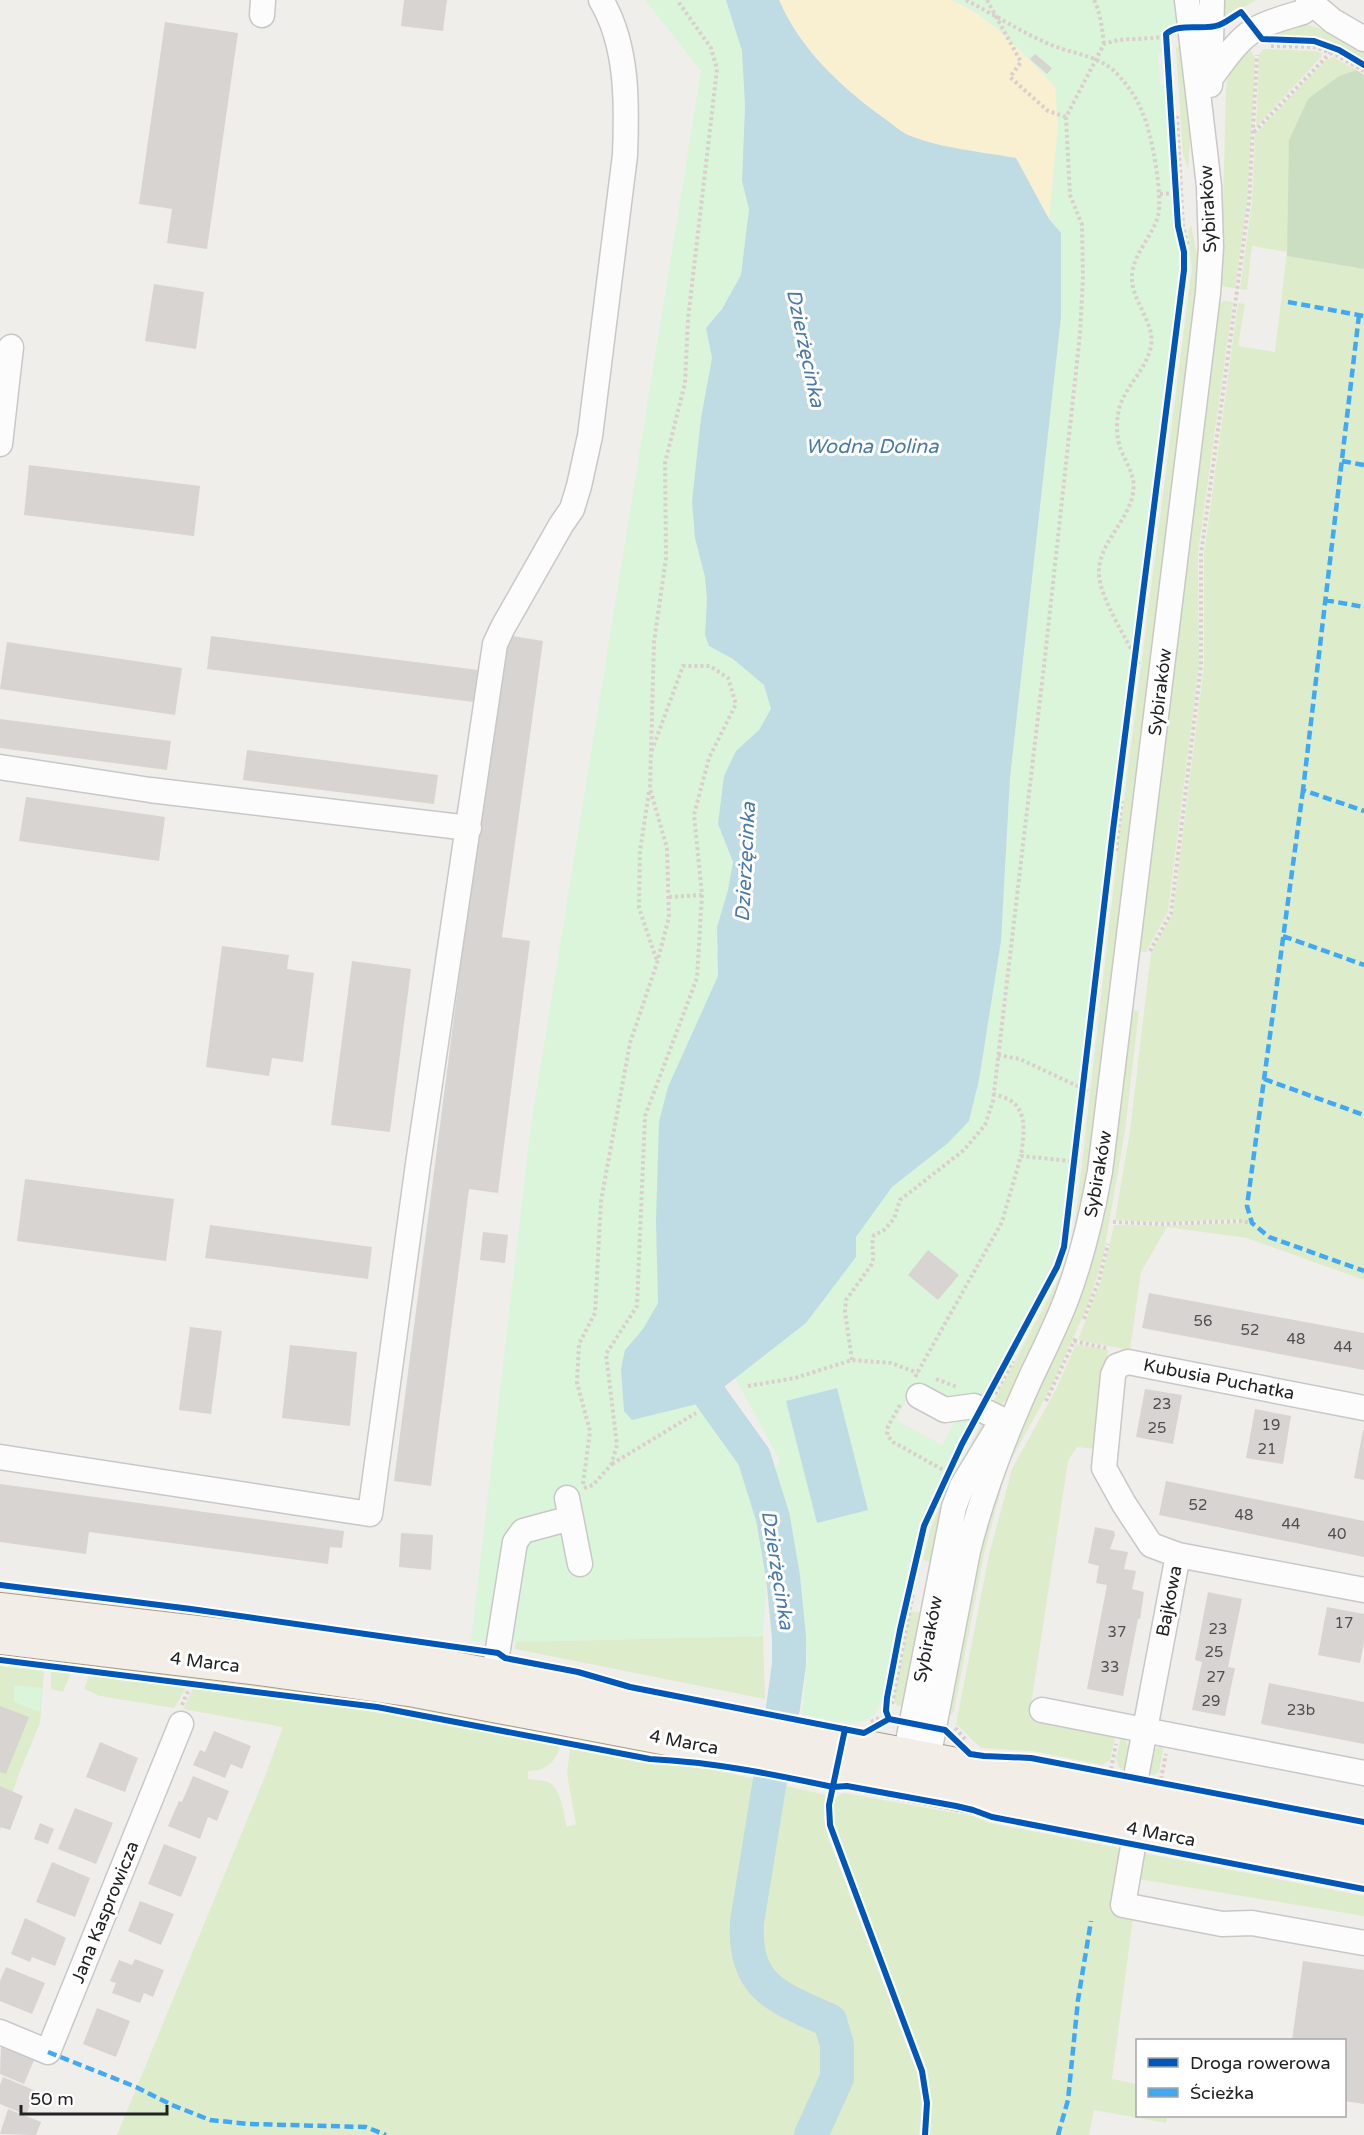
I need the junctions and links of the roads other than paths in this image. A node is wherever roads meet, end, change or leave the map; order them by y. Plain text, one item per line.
1 (601, 0) edge
2 (1187, 0) edge
3 (1212, 0) edge
4 (1280, 0) edge
5 (1305, 6) edge
6 (1364, 39) edge
7 (1210, 79) junction
8 (1209, 186) junction
9 (11, 347) dead end
10 (0, 444) edge
11 (0, 767) edge
12 (469, 828) junction
13 (1033, 1373) junction
14 (913, 1388) road end
15 (1364, 1407) edge
16 (1003, 1420) junction
17 (0, 1457) edge
18 (1178, 1555) junction
19 (580, 1564) dead end
20 (1364, 1590) edge
21 (0, 1609) edge
22 (0, 1638) edge
23 (494, 1674) junction
24 (1042, 1710) dead end
25 (181, 1724) dead end
26 (1143, 1731) junction
27 (914, 1771) junction
28 (1364, 1773) edge
29 (1133, 1788) junction
30 (1136, 1829) junction
31 (1364, 1842) edge
32 (1364, 1872) edge
33 (1364, 1943) edge
34 (0, 2032) edge

1 - 12 street
2 - 8 street, Sybiraków
3 - 7 street
4 - 5 street
5 - 6 street
5 - 7 street
7 - 8 street
8 - 13 street, Sybiraków
9 - 10 street
11 - 12 street
12 - 17 street
13 - 16 street, Sybiraków
13 - 27 street, Sybiraków
14 - 16 street
15 - 18 street, Kubusia Puchatka
16 - 27 street, Sybiraków
18 - 20 street, Bajkowa
18 - 26 street, Bajkowa
19 - 23 street
21 - 23 main road, 4 Marca
22 - 27 main road, 4 Marca
23 - 27 main road, 4 Marca
24 - 26 street
25 - 34 street, Jana Kasprowicza
26 - 28 street
26 - 29 street, Bajkowa
27 - 29 main road, 4 Marca
27 - 30 main road, 4 Marca
29 - 31 main road, 4 Marca
30 - 32 main road, 4 Marca
30 - 33 street

